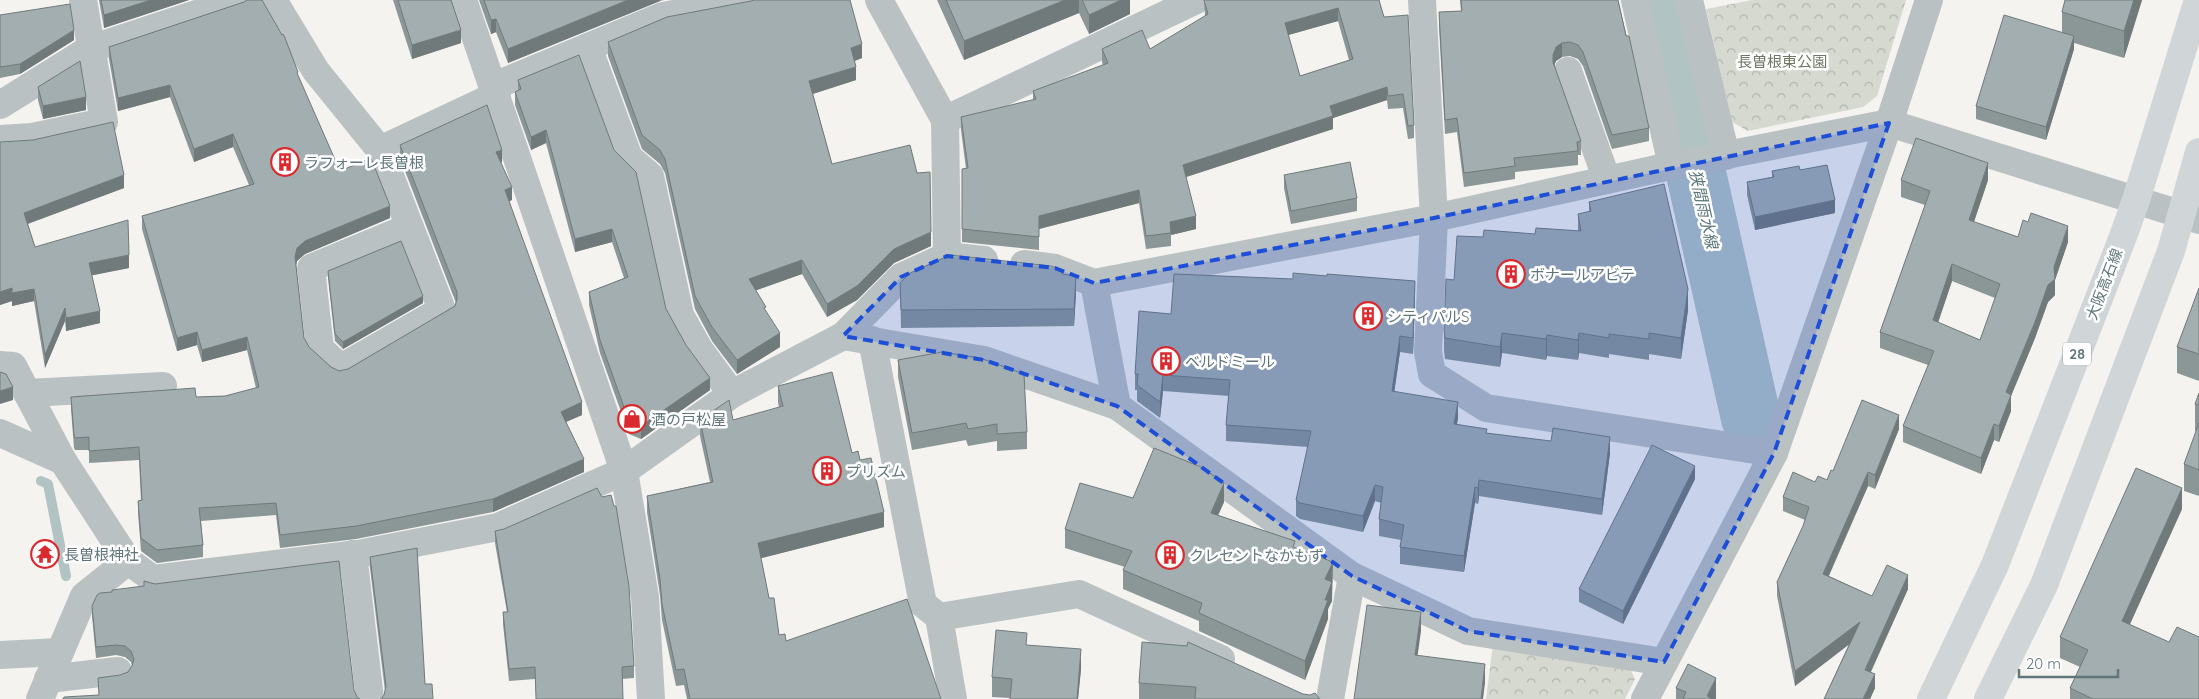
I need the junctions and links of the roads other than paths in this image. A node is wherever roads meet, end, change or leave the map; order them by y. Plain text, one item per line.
1 (83, 0) edge
2 (239, 0) edge
3 (273, 0) edge
4 (463, 0) edge
5 (748, 0) edge
6 (879, 0) edge
7 (1196, 0) edge
8 (1422, 0) edge
9 (1635, 0) edge
10 (1689, 0) edge
11 (1929, 0) edge
12 (2198, 0) edge
13 (588, 47) junction
14 (90, 49) junction
15 (1568, 71) dead end
16 (496, 91) junction
17 (0, 105) edge
18 (946, 120) junction
19 (1889, 122) junction
20 (0, 140) edge
21 (380, 150) junction
22 (2199, 152) edge
23 (1725, 156) junction
24 (1673, 166) junction
25 (1607, 180) junction
26 (2136, 200) junction
27 (2190, 216) edge
28 (1434, 218) junction
29 (410, 227) junction
30 (947, 256) junction
31 (1094, 282) junction
32 (843, 336) junction
33 (872, 340) junction
34 (0, 365) edge
35 (163, 386) dead end
36 (27, 394) junction
37 (732, 394) junction
38 (1117, 406) junction
39 (0, 433) edge
40 (1774, 453) junction
41 (63, 461) junction
42 (624, 471) junction
43 (352, 554) junction
44 (128, 561) junction
45 (1352, 576) junction
46 (939, 616) junction
47 (59, 652) junction
48 (0, 655) edge
49 (1664, 662) junction
50 (118, 671) dead end
51 (1247, 671) edge
52 (44, 689) edge
53 (370, 699) edge
54 (651, 699) edge
55 (953, 699) edge
56 (1330, 699) edge
57 (1645, 699) edge
58 (1931, 699) edge
59 (1988, 699) edge

1 - 14 street
2 - 14 street
3 - 21 street
4 - 16 street
5 - 13 street
6 - 18 street
7 - 18 street
8 - 28 street
9 - 24 street
10 - 23 street
11 - 19 street
12 - 26 main road, 大阪高石線 / 28
13 - 16 street
13 - 37 street
14 - 17 street
14 - 20 street
15 - 25 street
16 - 21 street
16 - 42 street
18 - 30 street
19 - 23 street
19 - 26 street
19 - 40 street
21 - 29 street
22 - 27 main road
23 - 24 street
24 - 25 street
25 - 28 street
26 - 27 street
26 - 58 main road, 大阪高石線 / 28
27 - 59 main road
28 - 31 street
28 - 40 street
29 - 29 street
30 - 31 street
30 - 32 street
31 - 38 street
32 - 33 street
32 - 37 street
33 - 38 street
33 - 46 street
34 - 36 street
35 - 36 street
36 - 41 street
37 - 42 street
38 - 45 street
39 - 41 street
40 - 49 street
41 - 44 street
42 - 43 street
42 - 54 street
43 - 44 street
43 - 53 street
44 - 47 street
45 - 49 street
45 - 56 street
46 - 51 street
46 - 55 street
47 - 48 street
47 - 52 street
49 - 57 street
50 - 52 street

